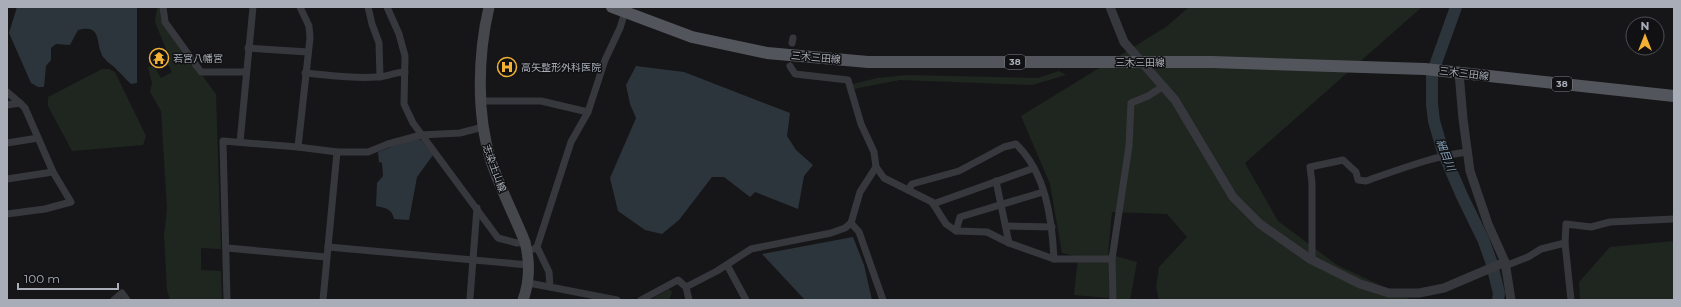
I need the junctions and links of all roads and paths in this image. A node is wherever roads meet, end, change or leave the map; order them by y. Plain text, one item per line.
1 (163, 7) edge
2 (252, 7) edge
3 (300, 7) edge
4 (368, 7) edge
5 (387, 7) edge
6 (489, 7) edge
7 (612, 7) edge
8 (1110, 7) edge
9 (625, 12) junction
10 (248, 48) junction
11 (308, 52) junction
12 (1140, 61) junction
13 (790, 66) dead end
14 (245, 72) junction
15 (405, 72) junction
16 (1455, 72) junction
17 (306, 73) junction
18 (380, 77) junction
19 (1162, 87) junction
20 (7, 92) edge
21 (1674, 96) edge
22 (482, 101) junction
23 (20, 103) junction
24 (7, 105) edge
25 (588, 112) junction
26 (483, 126) junction
27 (421, 135) junction
28 (38, 138) junction
29 (240, 142) junction
30 (7, 143) edge
31 (298, 147) junction
32 (337, 152) junction
33 (1468, 152) junction
34 (876, 166) junction
35 (1034, 168) junction
36 (53, 172) junction
37 (7, 179) edge
38 (996, 181) junction
39 (908, 190) junction
40 (1043, 192) junction
41 (933, 204) junction
42 (1002, 205) junction
43 (477, 208) junction
44 (7, 214) edge
45 (1674, 219) edge
46 (851, 222) junction
47 (1006, 226) junction
48 (1052, 227) junction
49 (956, 231) junction
50 (1009, 243) junction
51 (1565, 243) junction
52 (328, 247) junction
53 (530, 247) junction
54 (227, 248) junction
55 (326, 256) junction
56 (1054, 259) junction
57 (1112, 259) junction
58 (472, 260) junction
59 (1312, 260) junction
60 (529, 265) junction
61 (727, 265) junction
62 (1503, 265) junction
63 (528, 283) junction
64 (550, 287) junction
65 (686, 287) junction
66 (470, 298) dead end
67 (114, 300) edge
68 (127, 300) edge
69 (227, 300) edge
70 (323, 300) edge
71 (523, 300) edge
72 (617, 300) edge
73 (641, 300) edge
74 (689, 300) edge
75 (746, 300) edge
76 (883, 300) edge
77 (1113, 300) edge
78 (1511, 300) edge
79 (1571, 300) edge

1 - 14 street
2 - 10 street
3 - 11 street
4 - 18 street
5 - 15 street
6 - 22 main road, 志染土山線
7 - 9 main road, 三木三田線 / 38
8 - 12 street
9 - 12 main road, 三木三田線 / 38
9 - 25 street
10 - 11 street
10 - 14 street
11 - 17 street
12 - 16 main road, 三木三田線 / 38
12 - 19 street
13 - 34 street
14 - 29 street
15 - 18 street
15 - 27 street
16 - 21 main road, 三木三田線 / 38
16 - 33 street
17 - 18 street
17 - 31 street
19 - 57 street
19 - 59 street
20 - 23 street
22 - 25 street
22 - 26 main road, 志染土山線
23 - 24 street
23 - 28 street
25 - 53 street
26 - 27 street
26 - 53 main road, 志染土山線
27 - 32 street
27 - 43 street
28 - 30 street
28 - 36 street
29 - 31 street
29 - 54 street
31 - 32 street
32 - 52 street
33 - 59 street
33 - 62 street
34 - 39 street
34 - 46 street
35 - 38 street
35 - 39 street
35 - 40 street
36 - 37 street
36 - 44 street
38 - 41 street
38 - 42 street
39 - 41 street
40 - 42 street
40 - 48 street
41 - 49 street
42 - 47 street
42 - 49 street
43 - 53 street
43 - 58 street
45 - 51 street
46 - 61 street
46 - 76 street
47 - 48 street
47 - 50 street
48 - 56 street
49 - 50 street
50 - 56 street
51 - 62 street
51 - 79 street
52 - 55 street
52 - 58 street
53 - 60 main road, 志染土山線
53 - 64 street
54 - 55 street
54 - 69 street
55 - 70 street
56 - 57 street
57 - 77 street
58 - 60 street
58 - 66 street
59 - 62 street
60 - 63 main road, 志染土山線
61 - 65 street
61 - 75 street
62 - 78 street
63 - 64 street
63 - 71 main road, 志染土山線
64 - 72 street
65 - 73 street
65 - 74 street
67 - 68 street

